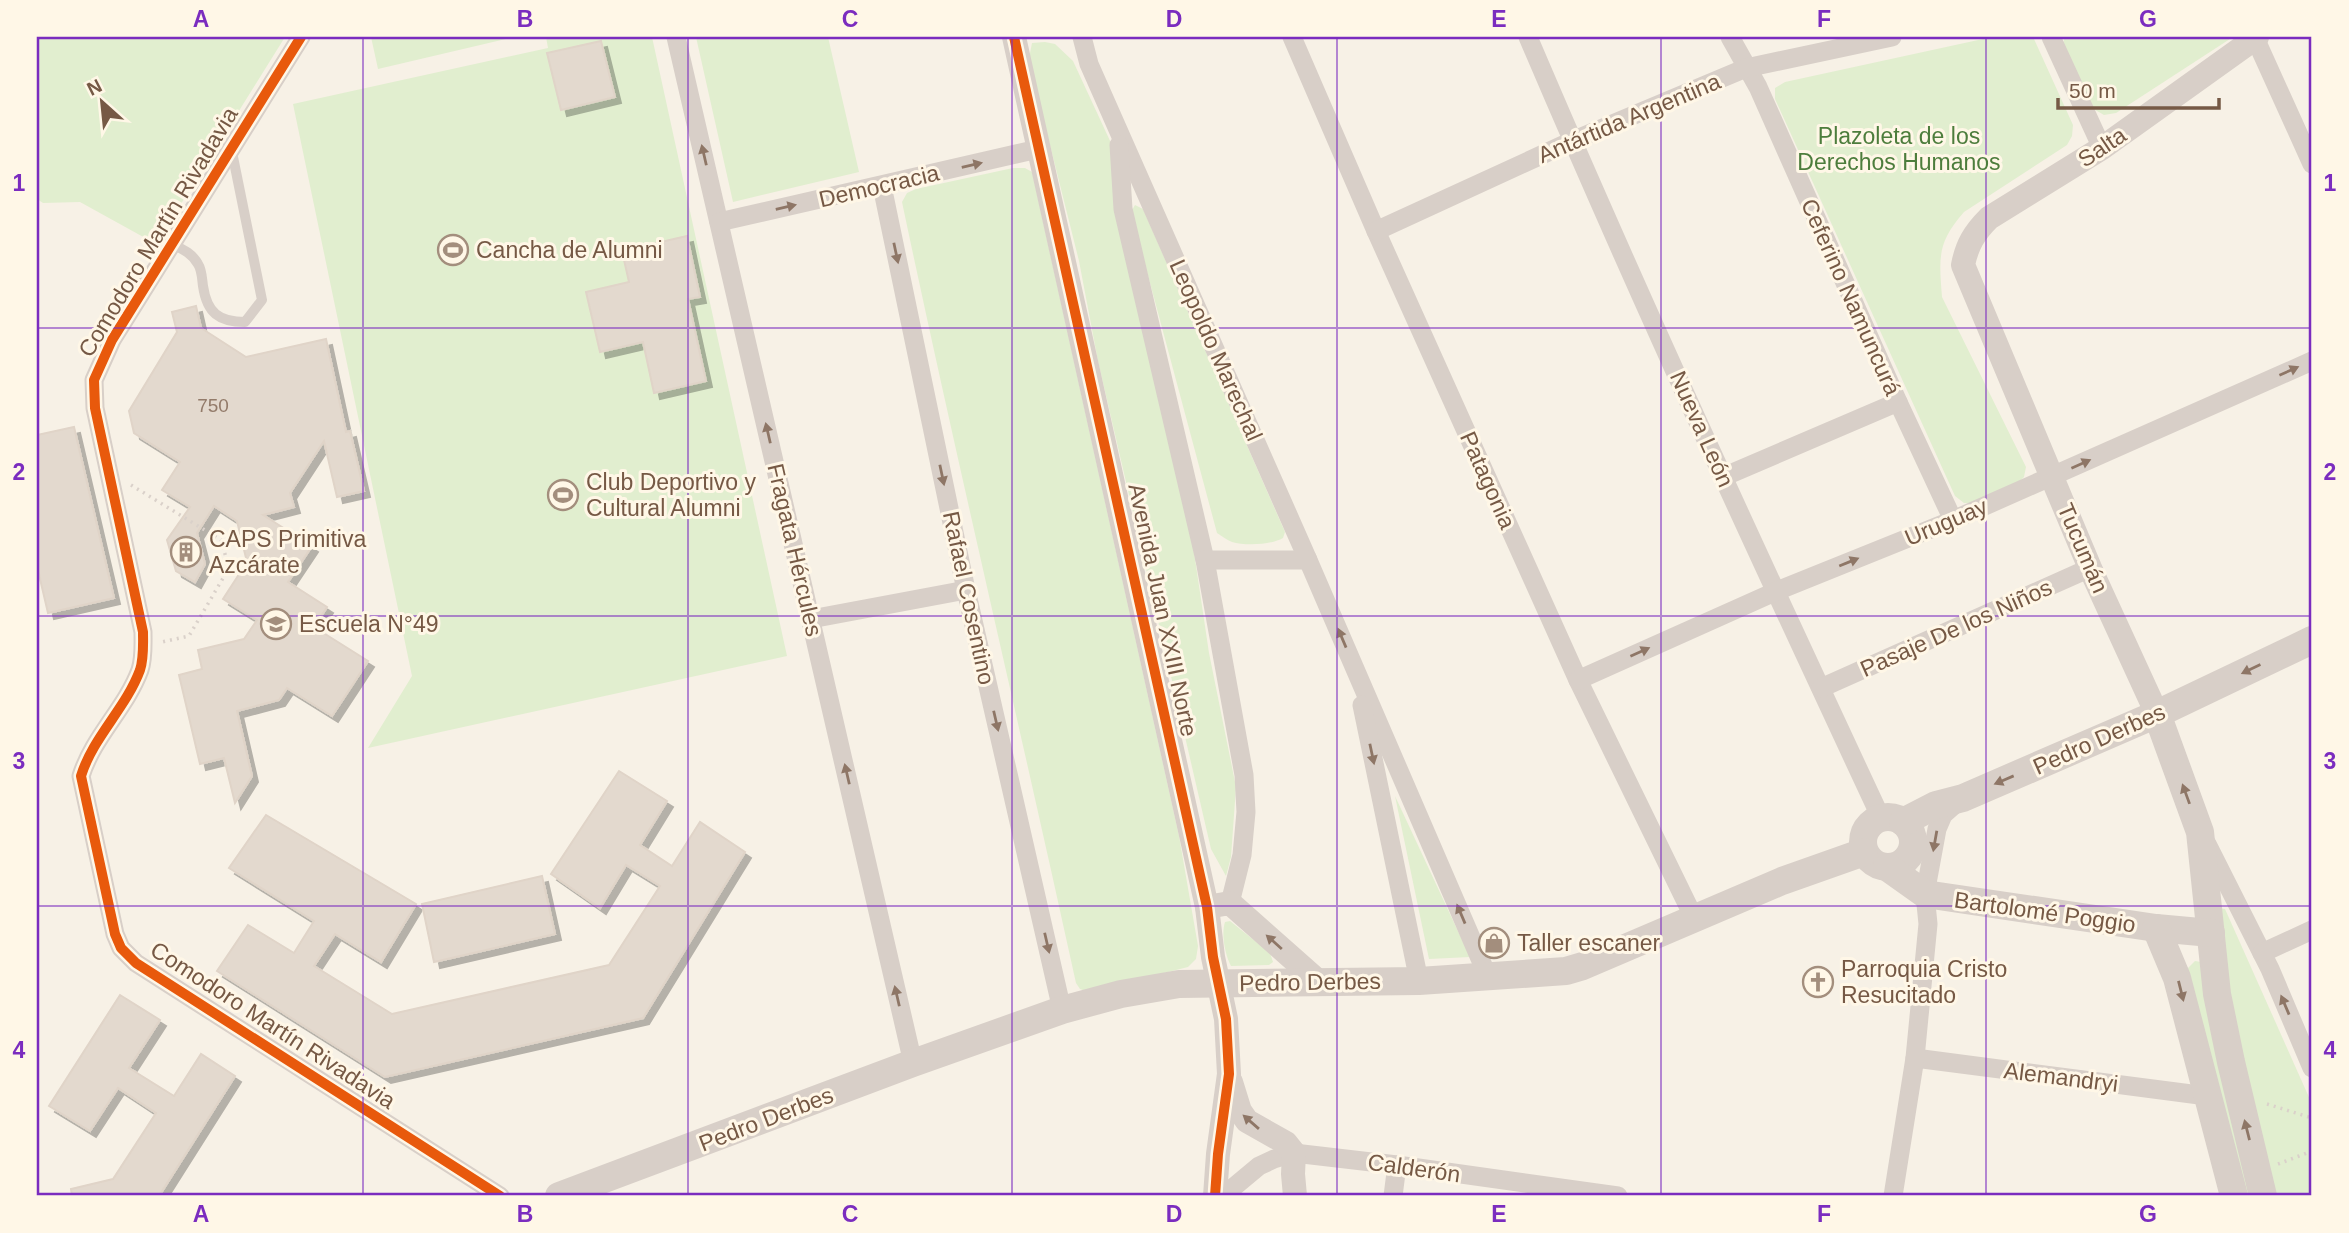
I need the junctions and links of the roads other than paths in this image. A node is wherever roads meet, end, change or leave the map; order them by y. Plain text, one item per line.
1 (301, 37) edge
2 (676, 37) edge
3 (1014, 37) edge
4 (1082, 37) edge
5 (1292, 37) edge
6 (1528, 37) edge
7 (1730, 37) edge
8 (1892, 37) edge
9 (2051, 37) edge
10 (2256, 38) edge
11 (1746, 68) junction
12 (1118, 131) junction
13 (1572, 141) junction
14 (231, 148) junction
15 (2102, 148) junction
16 (1038, 149) junction
17 (2312, 164) edge
18 (882, 186) junction
19 (719, 222) junction
20 (1376, 231) junction
21 (172, 244) junction
22 (1964, 265) joint
23 (2312, 361) edge
24 (1898, 402) junction
25 (2053, 476) junction
26 (1723, 477) junction
27 (1953, 520) junction
28 (1205, 560) junction
29 (1308, 560) junction
30 (2091, 568) junction
31 (966, 590) junction
32 (1777, 590) junction
33 (811, 619) junction
34 (2312, 640) edge
35 (1353, 663) junction
36 (1578, 680) junction
37 (1821, 688) junction
38 (2157, 714) junction
39 (1963, 798) junction
40 (1892, 820) junction
41 (2200, 832) junction
42 (1875, 860) junction
43 (1925, 894) junction
44 (1218, 905) junction
45 (1694, 918) junction
46 (2156, 928) junction
47 (2312, 930) edge
48 (2211, 933) junction
49 (2262, 953) junction
50 (1488, 977) junction
51 (1318, 981) junction
52 (1419, 981) junction
53 (1220, 984) junction
54 (1062, 1010) junction
55 (1915, 1058) junction
56 (912, 1063) junction
57 (2312, 1068) edge
58 (1229, 1074) junction
59 (2207, 1096) junction
60 (1294, 1153) junction
61 (1397, 1165) junction
62 (2260, 1184) edge
63 (1507, 1189) edge
64 (500, 1196) edge
65 (559, 1196) edge
66 (1215, 1196) edge
67 (1223, 1196) edge
68 (1296, 1196) edge
69 (1393, 1196) edge
70 (1618, 1196) edge
71 (1893, 1196) edge
72 (2234, 1196) edge

1 - 14 street, Comodoro Martín Rivadavia
19 -> 2 street, Fragata Hércules
3 - 16 street, Avenida Juan XXIII Norte
4 - 12 street, Leopoldo Marechal
5 - 20 street, Patagonia
6 - 13 street, Nueva León
7 - 11 street, Ceferino Namuncurá
8 - 11 street, Antártida Argentina
9 - 15 street
10 - 15 street, Salta
10 - 17 street
11 - 13 street, Antártida Argentina
11 - 24 street, Ceferino Namuncurá
12 - 28 street, Avenida Juan XXIII Norte
12 - 29 street, Leopoldo Marechal
13 - 20 street, Antártida Argentina
13 - 26 street, Nueva León
14 - 21 street, Comodoro Martín Rivadavia
14 - 21 lane
15 - 22 street, Salta
18 -> 16 street, Democracia
16 - 44 street, Avenida Juan XXIII Norte
19 -> 18 street, Democracia
18 -> 31 street, Rafael Cosentino
33 -> 19 street, Fragata Hércules
20 - 36 street, Patagonia
21 - 64 street, Comodoro Martín Rivadavia
22 - 25 street, Tucumán
25 -> 23 street, Uruguay
24 - 26 street
24 - 27 street, Ceferino Namuncurá
25 - 27 street, Uruguay
25 - 30 street, Tucumán
26 - 32 street, Nueva León
32 -> 27 street, Uruguay
28 - 29 street
28 - 44 street, Avenida Juan XXIII Norte
35 -> 29 street, Leopoldo Marechal
30 - 37 street, Pasaje De los Niños
30 - 38 street, Tucumán
31 - 33 street
31 -> 54 street, Rafael Cosentino
36 -> 32 street, Uruguay
32 - 37 street, Nueva León
56 -> 33 street, Fragata Hércules
34 -> 38 main road, Pedro Derbes
50 -> 35 street, Leopoldo Marechal
35 -> 52 street, Leopoldo Marechal
36 - 45 street, Patagonia
37 - 40 street, Nueva León
38 -> 39 main road, Pedro Derbes
41 -> 38 main road, Tucumán
39 - 40 main road, Pedro Derbes
39 -> 43 street
40 - 42 main road
40 - 42 main road
41 - 48 main road, Tucumán
41 - 49 street, Tucumán
42 - 43 main road, Bartolomé Poggio
42 - 45 main road, Pedro Derbes
43 - 46 main road, Bartolomé Poggio
43 - 55 street
51 -> 44 street
44 - 53 street, Avenida Juan XXIII Norte
45 - 50 main road, Pedro Derbes
46 - 48 main road, Bartolomé Poggio
46 -> 59 main road
47 - 49 street
62 -> 48 main road, Tucumán
57 -> 49 street, Tucumán
50 - 52 main road, Pedro Derbes
51 - 52 main road, Pedro Derbes
51 - 53 main road, Pedro Derbes
53 - 54 main road, Pedro Derbes
53 - 58 street, Avenida Juan XXIII Norte
54 - 56 main road, Pedro Derbes
55 - 59 street, Alemandryi
55 - 71 street
56 - 65 main road, Pedro Derbes
60 -> 58 street, Avenida Juan XXIII Norte
58 - 66 street, Avenida Juan XXIII Norte
59 - 72 main road
60 - 61 street, Calderón
60 - 67 street, Calderón
60 - 68 street
61 - 63 street, Calderón
61 - 69 street
63 - 70 street, Calderón

